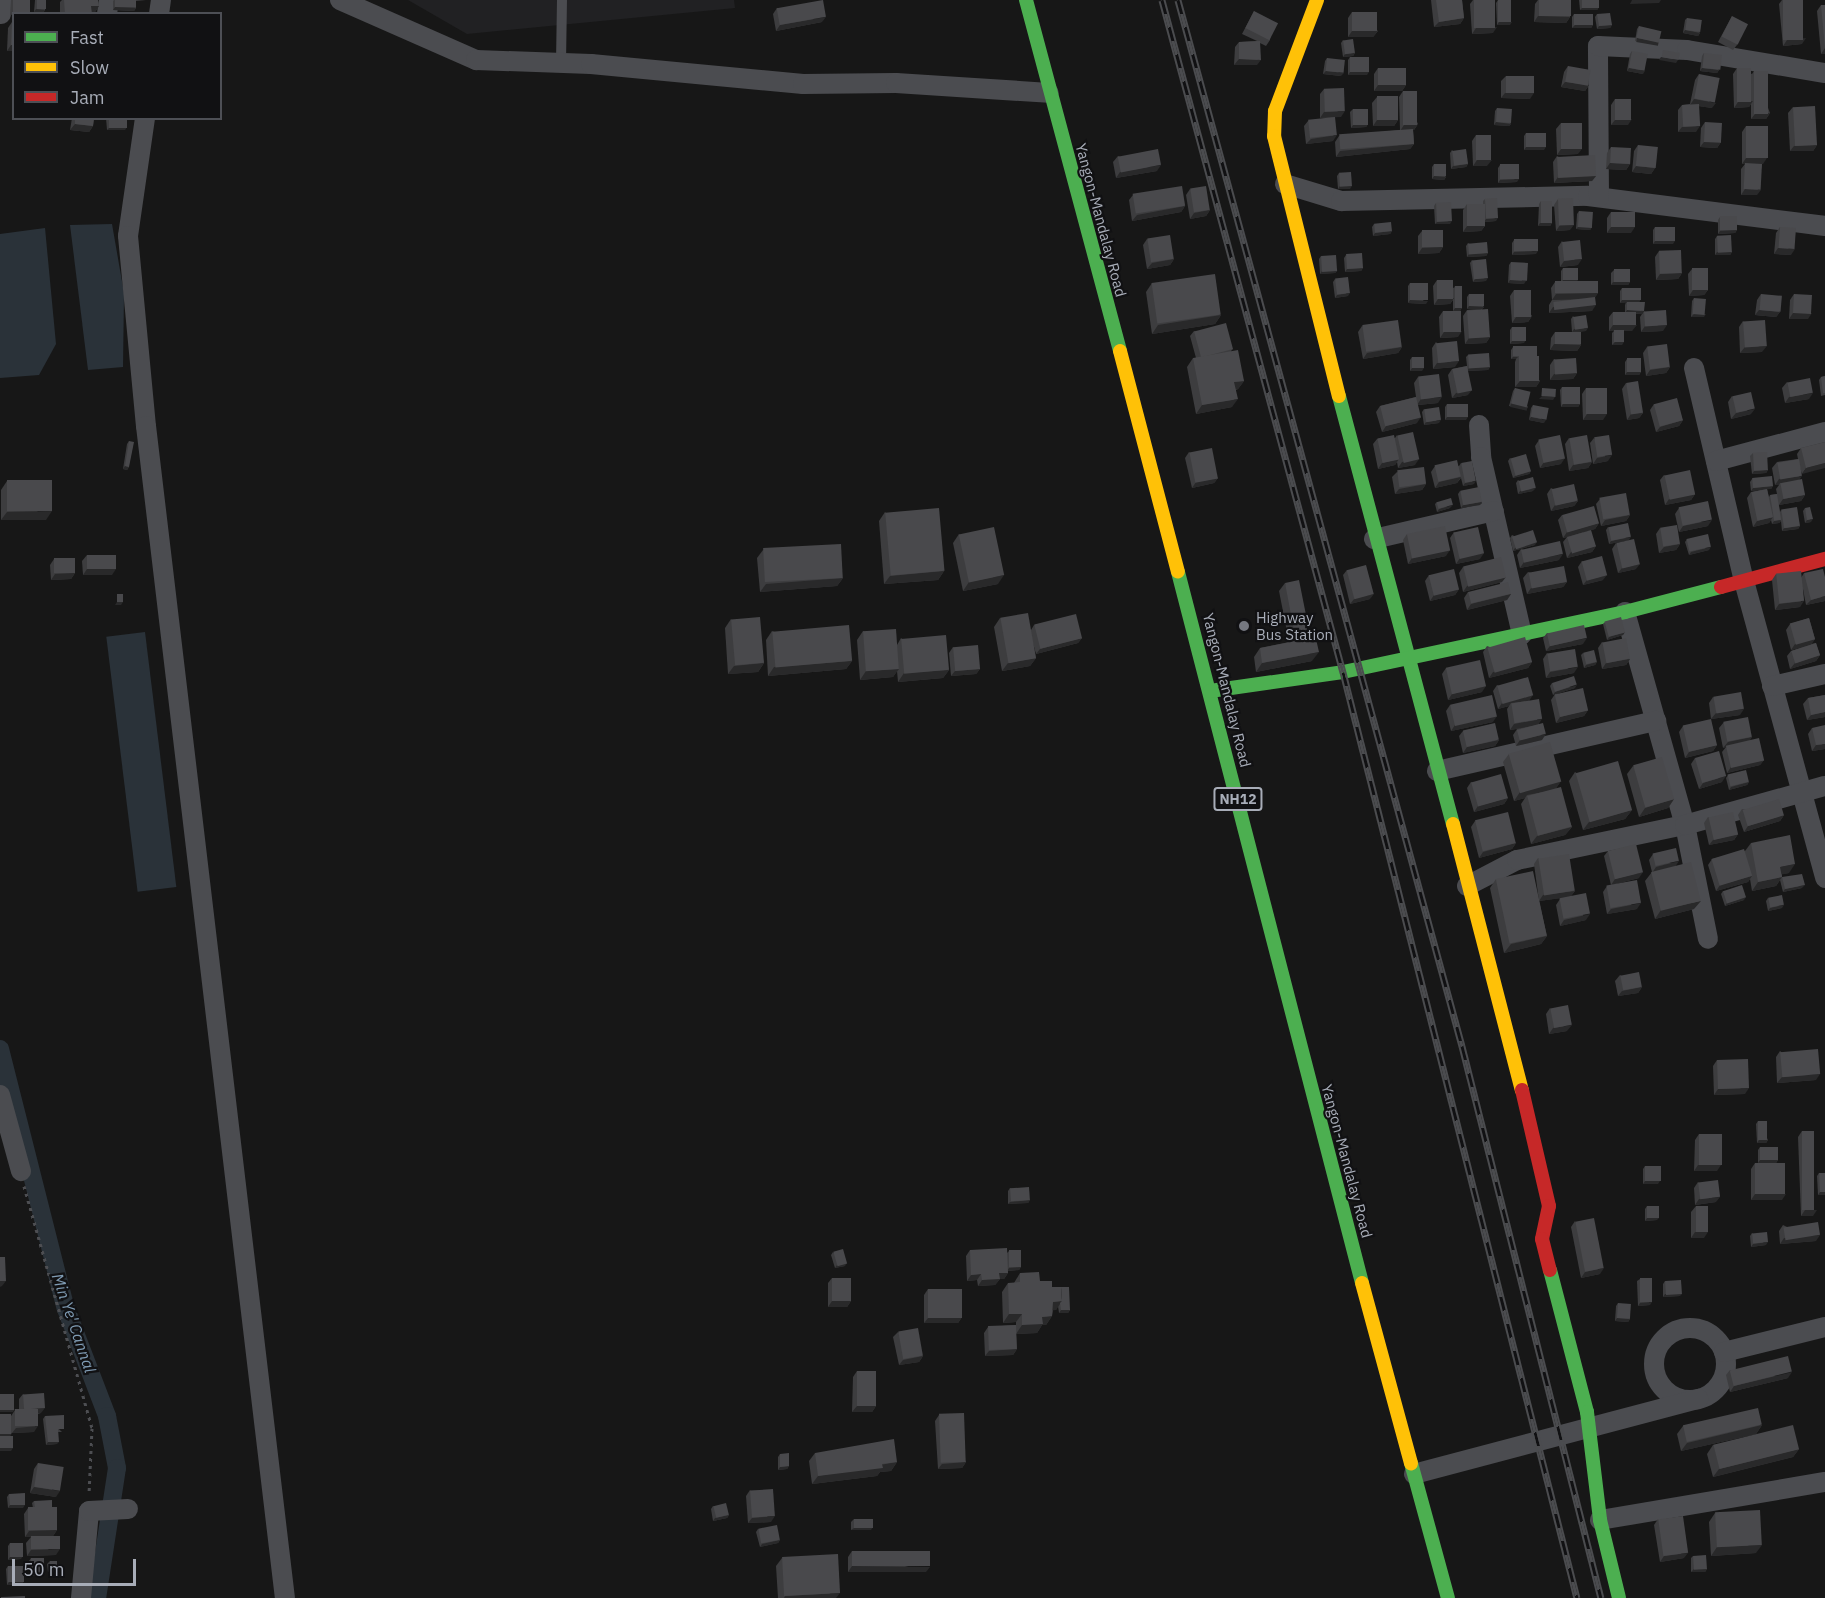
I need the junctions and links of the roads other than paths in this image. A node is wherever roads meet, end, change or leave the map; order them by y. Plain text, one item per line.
1 (340, 0) edge
2 (562, 0) edge
3 (1026, 0) edge
4 (1317, 0) edge
5 (561, 63) junction
6 (1825, 74) edge
7 (1049, 93) junction
8 (145, 120) edge
9 (1285, 184) junction
10 (1599, 197) junction
11 (1825, 226) edge
12 (1694, 369) dead end
13 (1479, 425) dead end
14 (1825, 432) edge
15 (1716, 462) junction
16 (1494, 512) junction
17 (1374, 539) junction
18 (1825, 559) edge
19 (1744, 581) junction
20 (1625, 612) junction
21 (1522, 634) junction
22 (1406, 658) junction
23 (1825, 674) edge
24 (1772, 686) junction
25 (1210, 691) junction
26 (1656, 721) junction
27 (1437, 771) junction
28 (1825, 786) edge
29 (1802, 792) junction
30 (1685, 825) junction
31 (1825, 878) edge
32 (1467, 886) junction
33 (1708, 939) dead end
34 (0, 1095) edge
35 (21, 1171) road end
36 (1825, 1327) edge
37 (1724, 1352) junction
38 (1698, 1399) junction
39 (1587, 1427) junction
40 (1414, 1474) junction
41 (1825, 1482) edge
42 (128, 1509) dead end
43 (1600, 1520) junction
44 (81, 1598) edge
45 (285, 1598) edge
46 (1448, 1598) edge
47 (1619, 1598) edge

1 - 5 street
2 - 5 lane
3 - 7 main road, Yangon-Mandalay Road / NH12
4 - 9 main road
5 - 7 street
6 - 10 street
7 - 25 main road, Yangon-Mandalay Road / NH12
8 - 45 street
9 - 10 street
9 - 17 main road
10 - 11 street
12 - 15 street
13 - 16 street
14 - 15 street
15 - 19 street
16 - 17 street
16 - 21 street
17 - 22 main road
18 - 19 main road
19 - 20 main road
19 - 24 street
20 - 21 main road
20 - 26 street
21 - 22 main road
22 - 25 main road
22 - 27 main road
23 - 24 street
24 - 29 street
25 - 40 main road, Yangon-Mandalay Road / NH12
26 - 27 street
26 - 30 street
27 - 32 main road
28 - 29 street
29 - 30 street
29 - 31 street
30 - 32 street
30 - 33 street
32 - 39 main road
34 - 35 street
36 - 37 street
37 - 38 street
37 - 38 street
38 - 39 street
39 - 40 street
39 - 43 main road
40 - 46 main road, Yangon-Mandalay Road / NH12
41 - 43 street
42 - 44 street
43 - 47 main road

